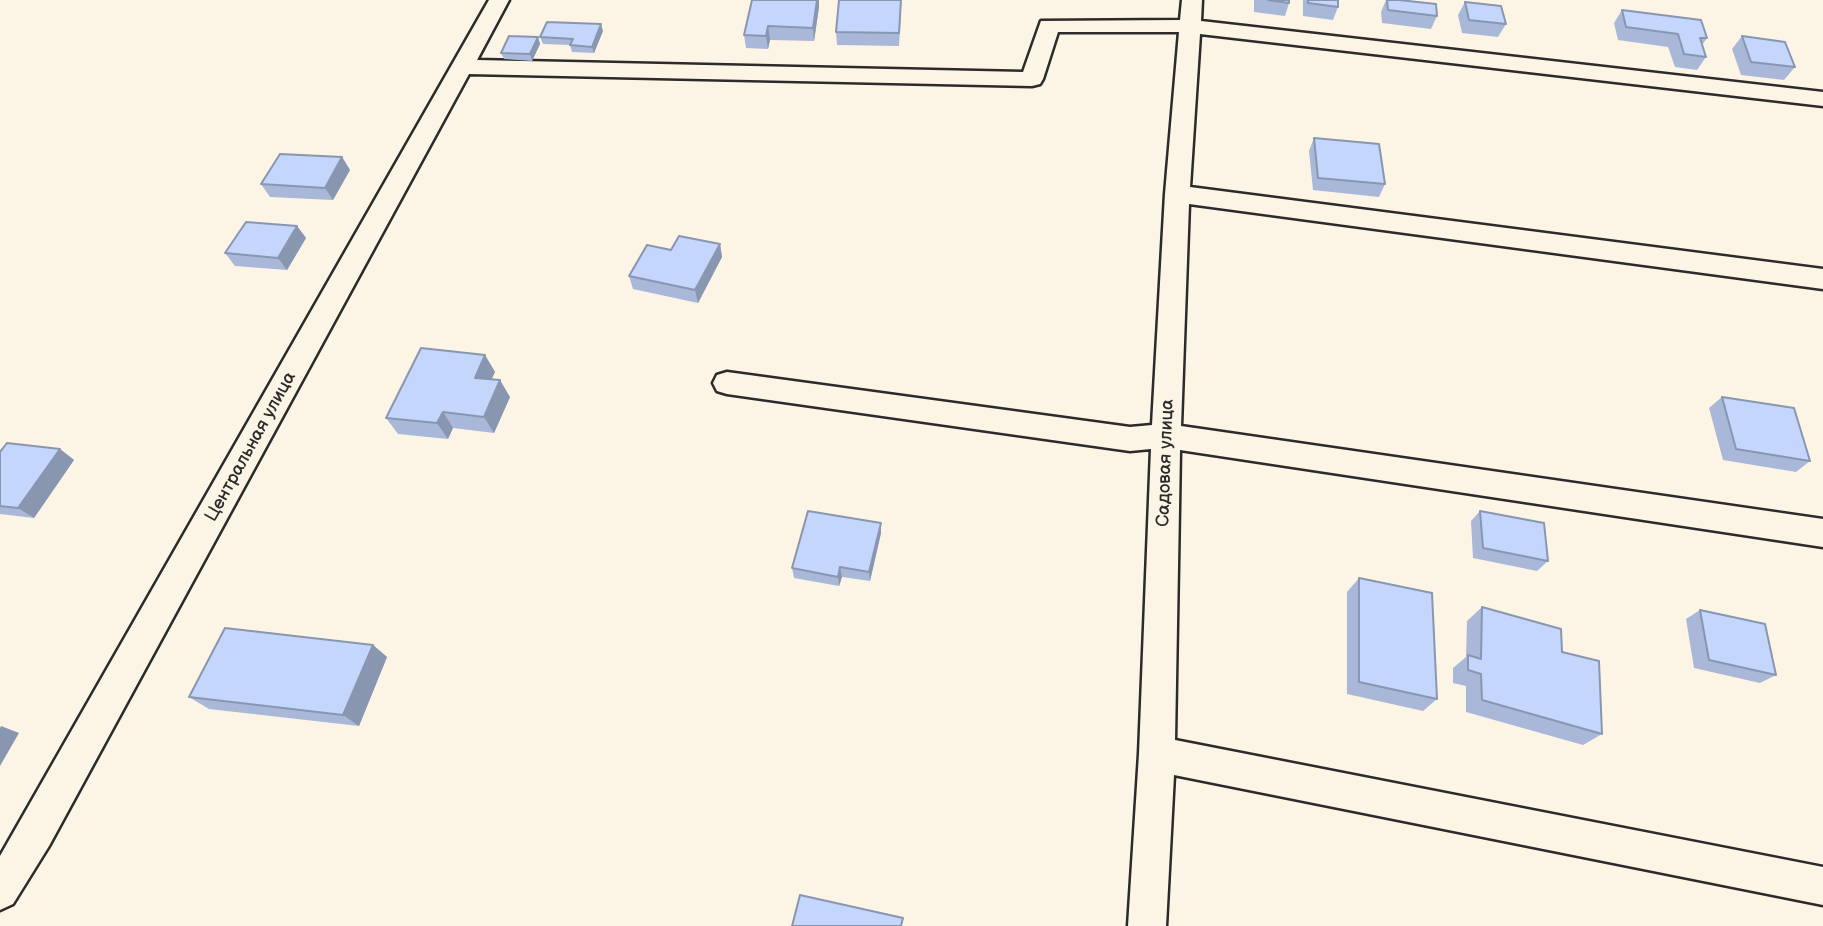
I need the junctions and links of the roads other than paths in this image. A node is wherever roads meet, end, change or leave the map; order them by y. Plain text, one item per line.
1 (499, 0) edge
2 (1192, 13) edge
3 (464, 67) junction
4 (1823, 99) edge
5 (1177, 194) junction
6 (1823, 279) edge
7 (727, 383) dead end
8 (1166, 436) junction
9 (1823, 533) edge
10 (1157, 754) junction
11 (1823, 886) edge
12 (0, 891) edge
13 (1147, 926) edge

1 - 3 street, Центральная улица
2 - 3 street
2 - 4 street
2 - 5 street, Садовая улица
3 - 12 street, Центральная улица
5 - 6 street
5 - 8 street, Садовая улица
7 - 8 street
8 - 9 street
8 - 10 street, Садовая улица
10 - 11 street
10 - 13 street, Садовая улица

